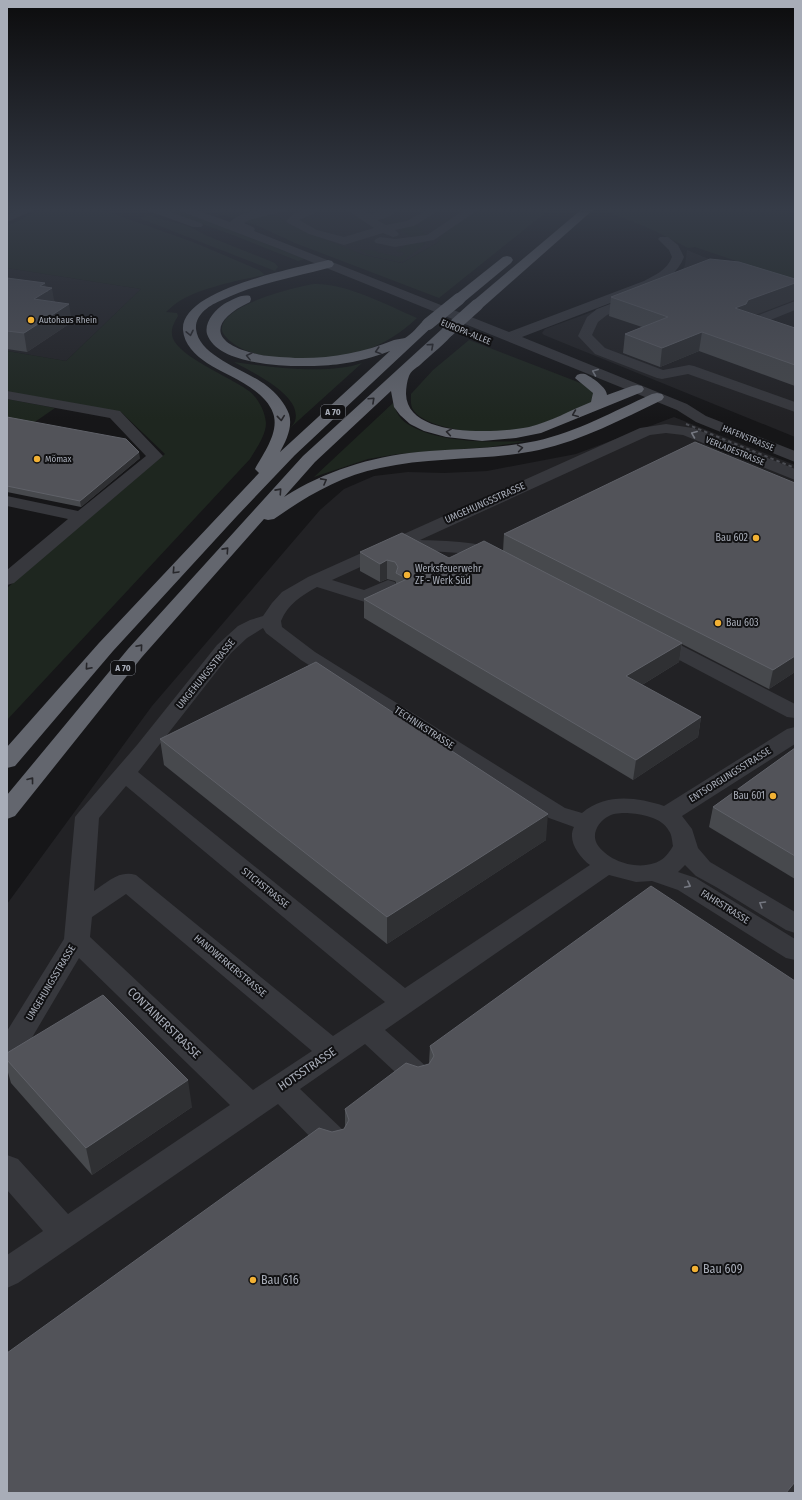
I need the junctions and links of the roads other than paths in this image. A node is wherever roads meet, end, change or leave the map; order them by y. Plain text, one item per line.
1 (275, 279) edge
2 (297, 279) edge
3 (341, 279) edge
4 (364, 279) edge
5 (483, 279) edge
6 (507, 279) edge
7 (658, 279) edge
8 (675, 283) edge
9 (795, 305) edge
10 (414, 337) junction
11 (510, 337) junction
12 (795, 338) edge
13 (403, 371) junction
14 (582, 378) junction
15 (7, 395) edge
16 (641, 396) junction
17 (598, 404) junction
18 (795, 407) edge
19 (674, 429) joint
20 (795, 457) edge
21 (795, 475) edge
22 (253, 489) junction
23 (7, 501) edge
24 (82, 517) junction
25 (243, 530) junction
26 (401, 541) junction
27 (516, 568) edge
28 (7, 579) edge
29 (316, 581) junction
30 (385, 593) edge
31 (271, 620) junction
32 (641, 633) edge
33 (795, 712) edge
34 (795, 734) edge
35 (7, 761) edge
36 (125, 773) junction
37 (7, 811) edge
38 (666, 815) junction
39 (587, 823) junction
40 (685, 847) junction
41 (607, 865) junction
42 (652, 872) junction
43 (80, 913) junction
44 (795, 924) edge
45 (77, 940) junction
46 (795, 951) edge
47 (405, 1003) junction
48 (366, 1029) junction
49 (332, 1052) junction
50 (7, 1055) edge
51 (418, 1076) edge
52 (280, 1088) junction
53 (251, 1107) junction
54 (333, 1140) edge
55 (7, 1168) edge
56 (65, 1234) junction
57 (7, 1273) edge

1 -> 22 highway
10 -> 2 highway
3 - 14 street, EUROPA-ALLEE
4 - 11 street, EUROPA-ALLEE
5 - 10 highway, A 70, bridge
13 -> 6 highway, A 70, bridge
7 - 11 street
8 - 18 street
9 - 12 street
10 - 22 highway, A 70
16 -> 11 street, EUROPA-ALLEE
17 -> 13 highway
25 -> 13 highway, A 70
14 - 16 street, EUROPA-ALLEE
14 - 17 highway
15 - 24 street
16 - 17 highway
16 - 20 street, HAFENSTRASSE
25 -> 16 highway
21 -> 19 street, VERLADESTRASSE
19 - 26 street, UMGEHUNGSSTRASSE
22 -> 35 highway, A 70
23 - 24 street
24 - 28 street
37 -> 25 highway, A 70
26 - 27 street
26 - 29 street, UMGEHUNGSSTRASSE
29 - 30 street
29 - 31 street, UMGEHUNGSSTRASSE
31 - 36 street, UMGEHUNGSSTRASSE
31 - 39 street, TECHNIKSTRASSE
32 - 33 street
34 - 38 street, ENTSORGUNGSSTRASSE
36 - 43 street, UMGEHUNGSSTRASSE
36 - 47 street, STICHSTRASSE
38 - 39 street
38 - 40 street
39 - 41 street
40 - 42 street
44 -> 40 street
41 - 42 street
41 - 47 street, HOTSSTRASSE
42 -> 46 street, FAHRSTRASSE
43 - 45 street, UMGEHUNGSSTRASSE
43 - 49 street, HANDWERKERSTRASSE
45 - 50 street, UMGEHUNGSSTRASSE
45 - 53 street, CONTAINERSTRASSE
47 - 48 street, HOTSSTRASSE
48 - 49 street, HOTSSTRASSE
48 - 51 street
49 - 52 street, HOTSSTRASSE
52 - 53 street, HOTSSTRASSE
52 - 54 street
53 - 56 street, HOTSSTRASSE
55 - 56 street
56 - 57 street, HOTSSTRASSE

